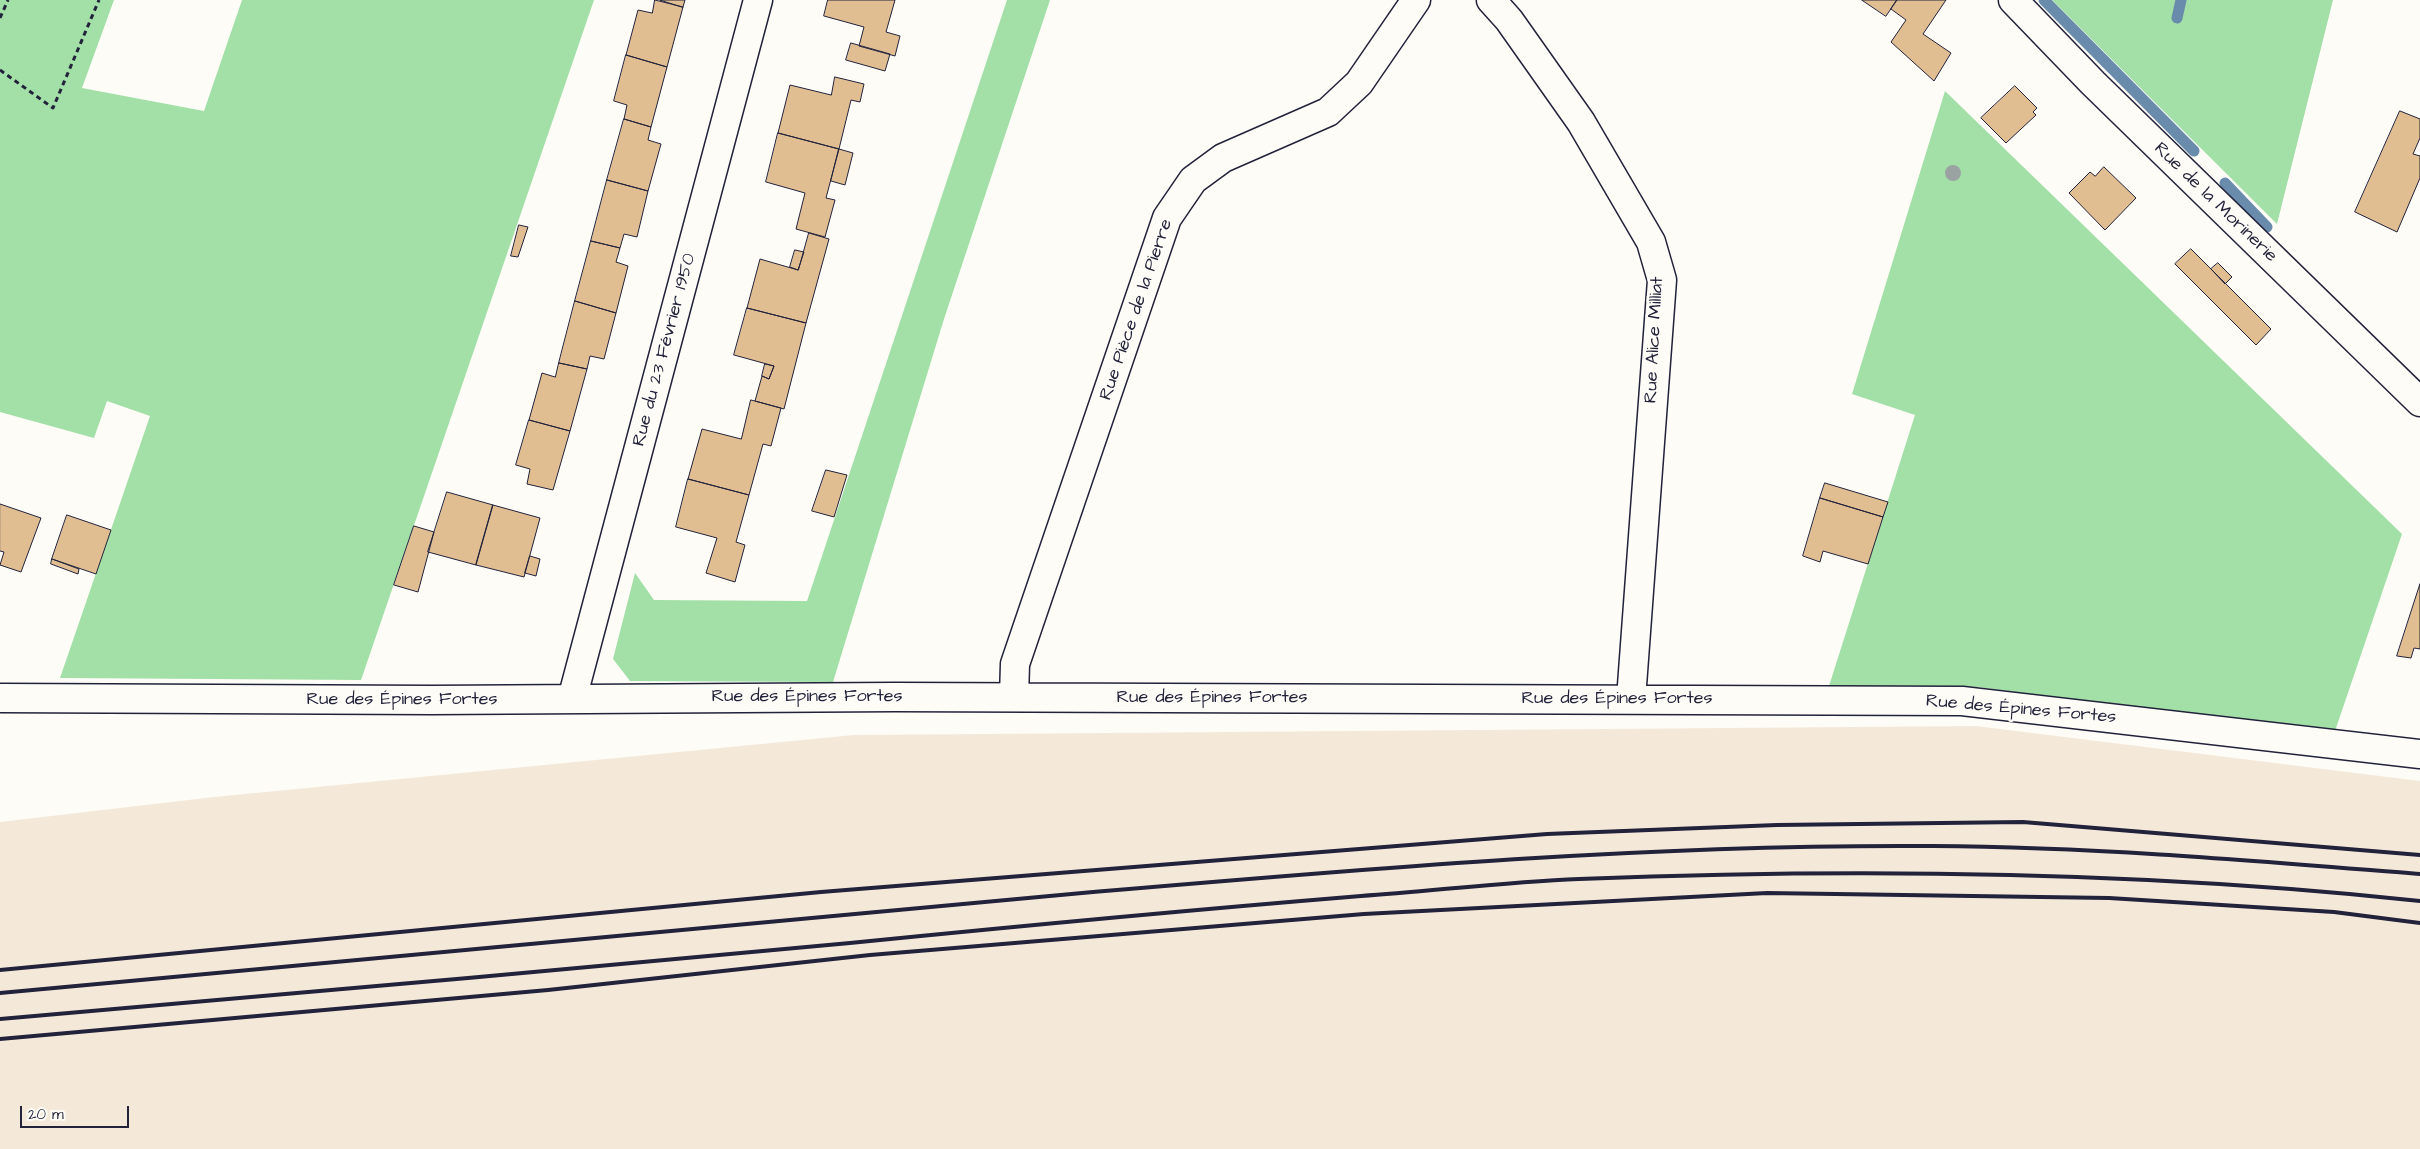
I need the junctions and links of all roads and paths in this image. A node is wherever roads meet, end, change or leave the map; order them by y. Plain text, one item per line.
1 (8, 0) edge
2 (100, 0) edge
3 (758, 0) edge
4 (1416, 0) edge
5 (1490, 0) edge
6 (2013, 0) edge
7 (0, 18) edge
8 (0, 70) edge
9 (2420, 402) edge
10 (1014, 697) junction
11 (0, 698) edge
12 (1630, 699) junction
13 (572, 700) junction
14 (2420, 754) edge

1 - 7 path
2 - 8 path
3 - 13 street, Rue du 23 Février 1950
4 - 10 street, Rue Pièce de la Pierre
5 - 12 street, Rue Alice Milliat
6 - 9 street, Rue de la Morinerie
10 - 12 street, Rue des Épines Fortes
10 - 13 street, Rue des Épines Fortes
11 - 13 street, Rue des Épines Fortes
12 - 14 street, Rue des Épines Fortes

